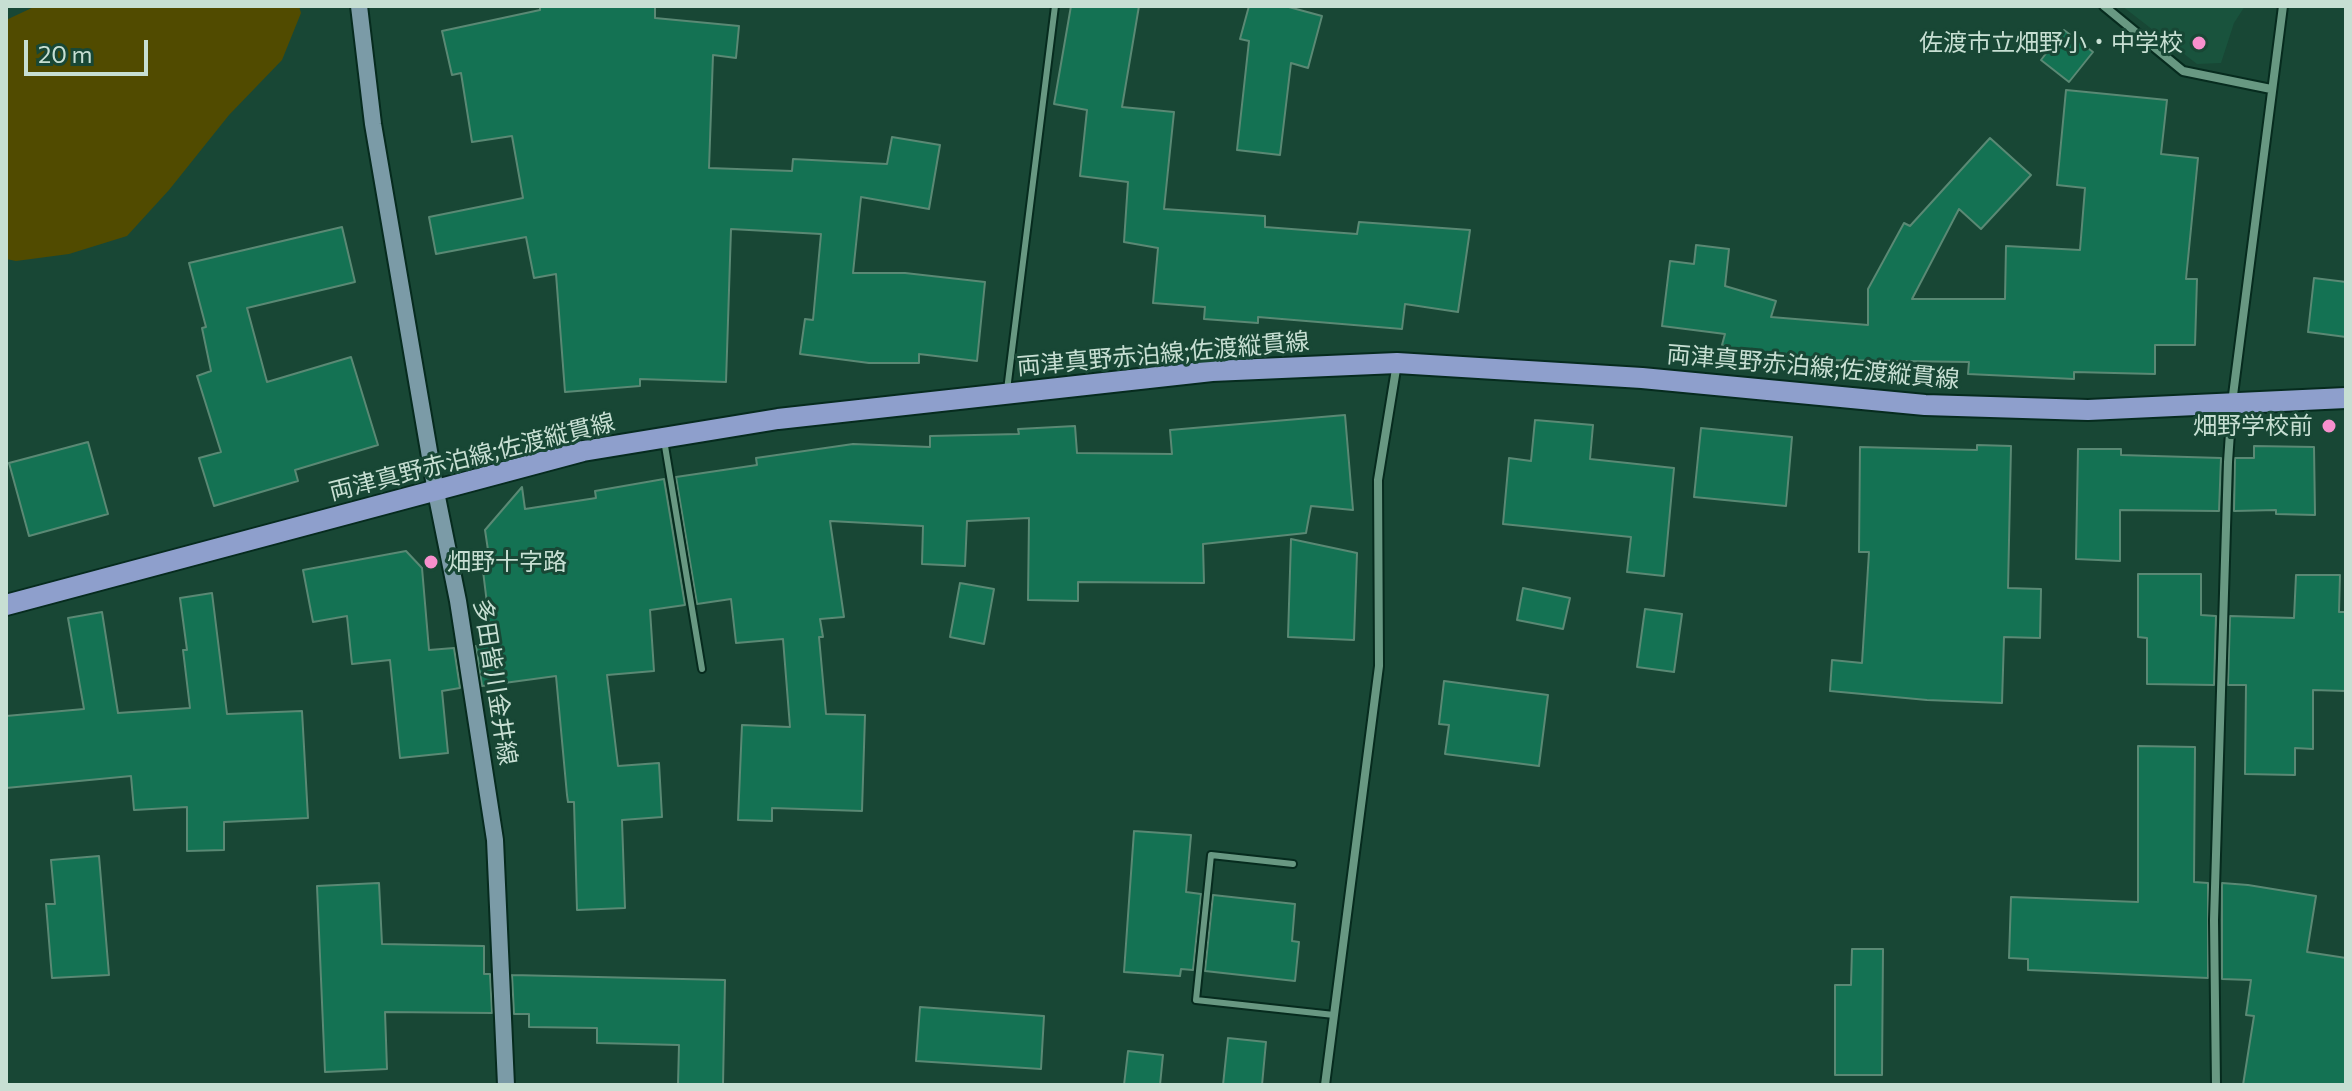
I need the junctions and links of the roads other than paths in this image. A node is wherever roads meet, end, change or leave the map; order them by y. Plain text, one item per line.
1 (359, 6) edge
2 (1055, 6) edge
3 (2104, 6) edge
4 (2283, 6) edge
5 (2271, 89) junction
6 (1397, 363) junction
7 (1007, 393) junction
8 (2346, 398) edge
9 (2232, 403) junction
10 (664, 438) junction
11 (436, 492) junction
12 (6, 605) edge
13 (702, 669) dead end
14 (1293, 864) dead end
15 (1334, 1015) junction
16 (506, 1085) edge
17 (1325, 1085) edge
18 (2216, 1085) edge

1 - 11 main road, 多田皆川金井線
2 - 7 lane
3 - 5 street
4 - 5 street
5 - 9 street
6 - 7 main road, 両津真野赤泊線;佐渡縦貫線
6 - 9 main road, 両津真野赤泊線;佐渡縦貫線
6 - 15 street
7 - 10 main road, 両津真野赤泊線;佐渡縦貫線
8 - 9 main road, 両津真野赤泊線;佐渡縦貫線
9 - 18 street
10 - 11 main road, 両津真野赤泊線;佐渡縦貫線
10 - 13 lane
11 - 12 main road, 両津真野赤泊線;佐渡縦貫線
11 - 16 main road, 多田皆川金井線
14 - 15 lane
15 - 17 street

